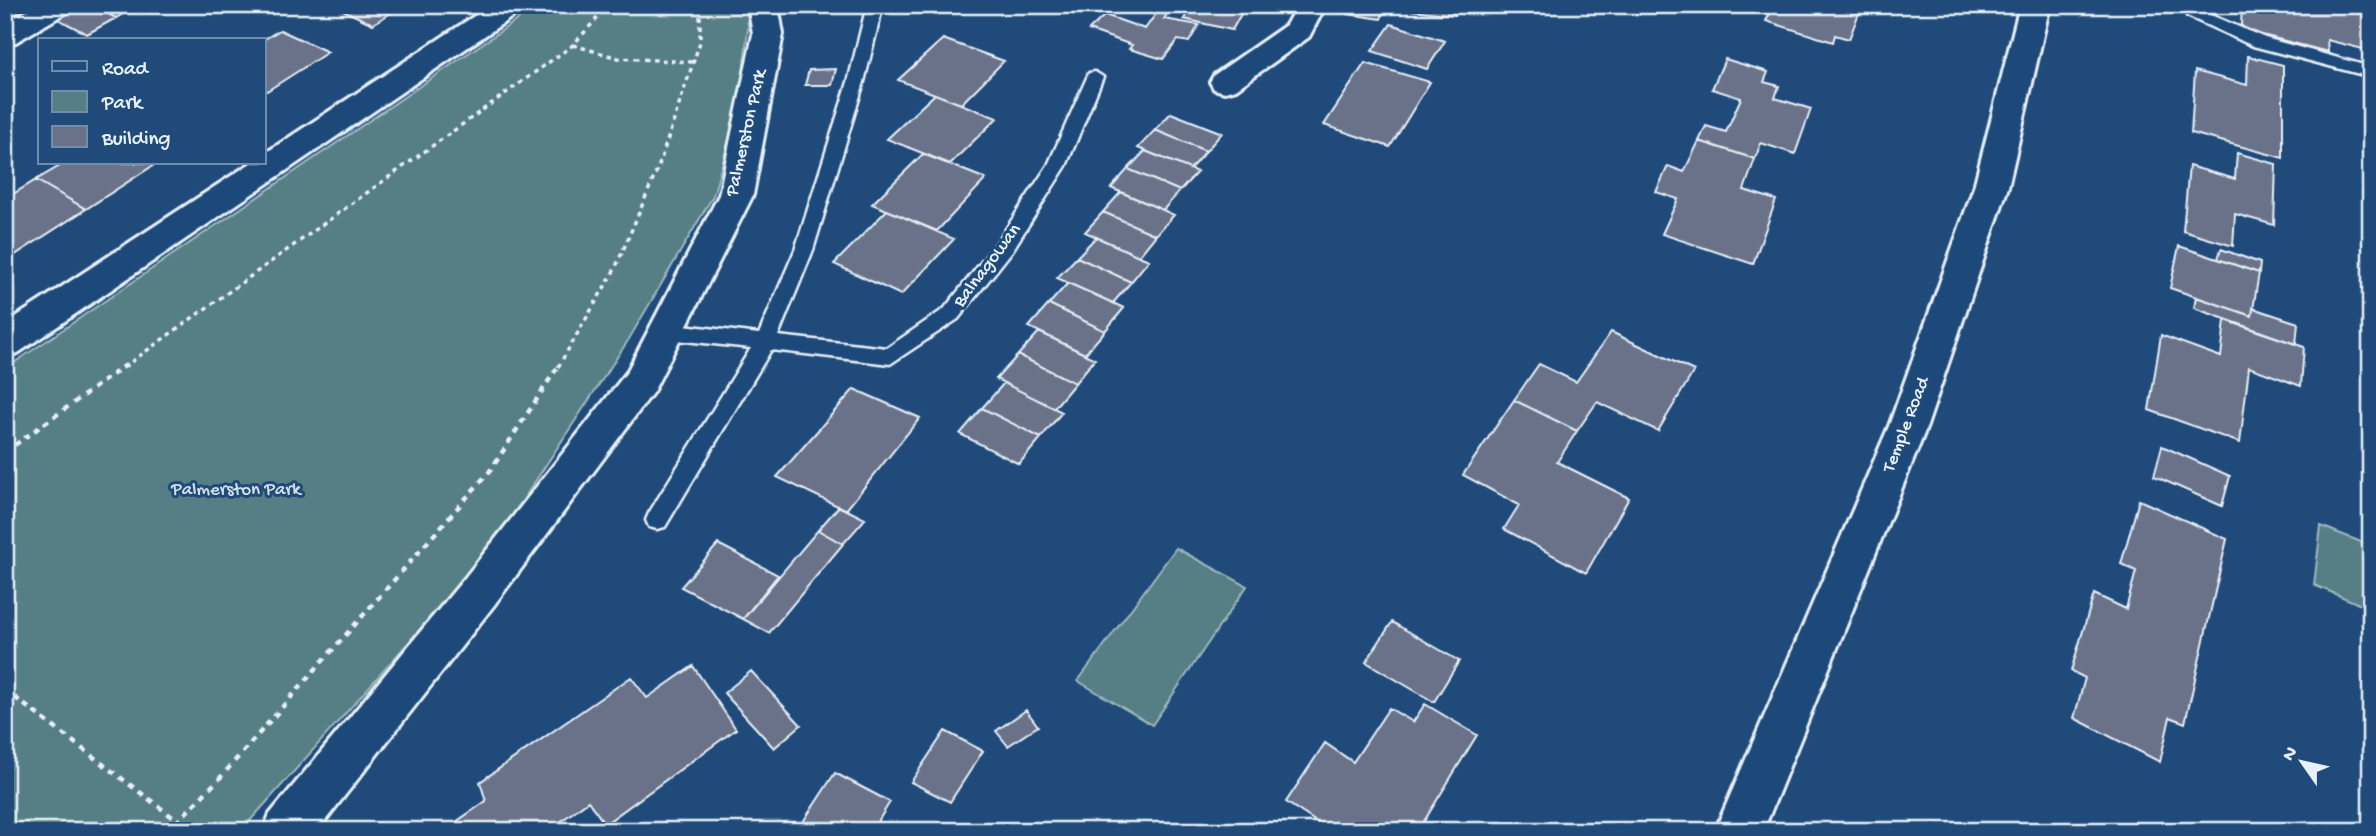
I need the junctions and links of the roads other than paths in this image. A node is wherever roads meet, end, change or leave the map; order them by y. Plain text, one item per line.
1 (59, 5) edge
2 (511, 5) edge
3 (764, 5) edge
4 (875, 5) edge
5 (1312, 5) edge
6 (2035, 5) edge
7 (2193, 5) edge
8 (5, 35) edge
9 (2371, 72) edge
10 (1095, 77) dead end
11 (1225, 82) dead end
12 (666, 331) junction
13 (5, 343) edge
14 (765, 343) junction
15 (657, 520) dead end
16 (287, 831) edge
17 (1739, 831) edge

1 - 8 street
2 - 13 street
3 - 12 street, Palmerston Park
4 - 14 lane
5 - 11 street
6 - 17 street, Temple Road
7 - 9 lane
10 - 14 lane, Balnagowan
12 - 14 lane, Balnagowan
12 - 16 street, Palmerston Park
14 - 15 lane

